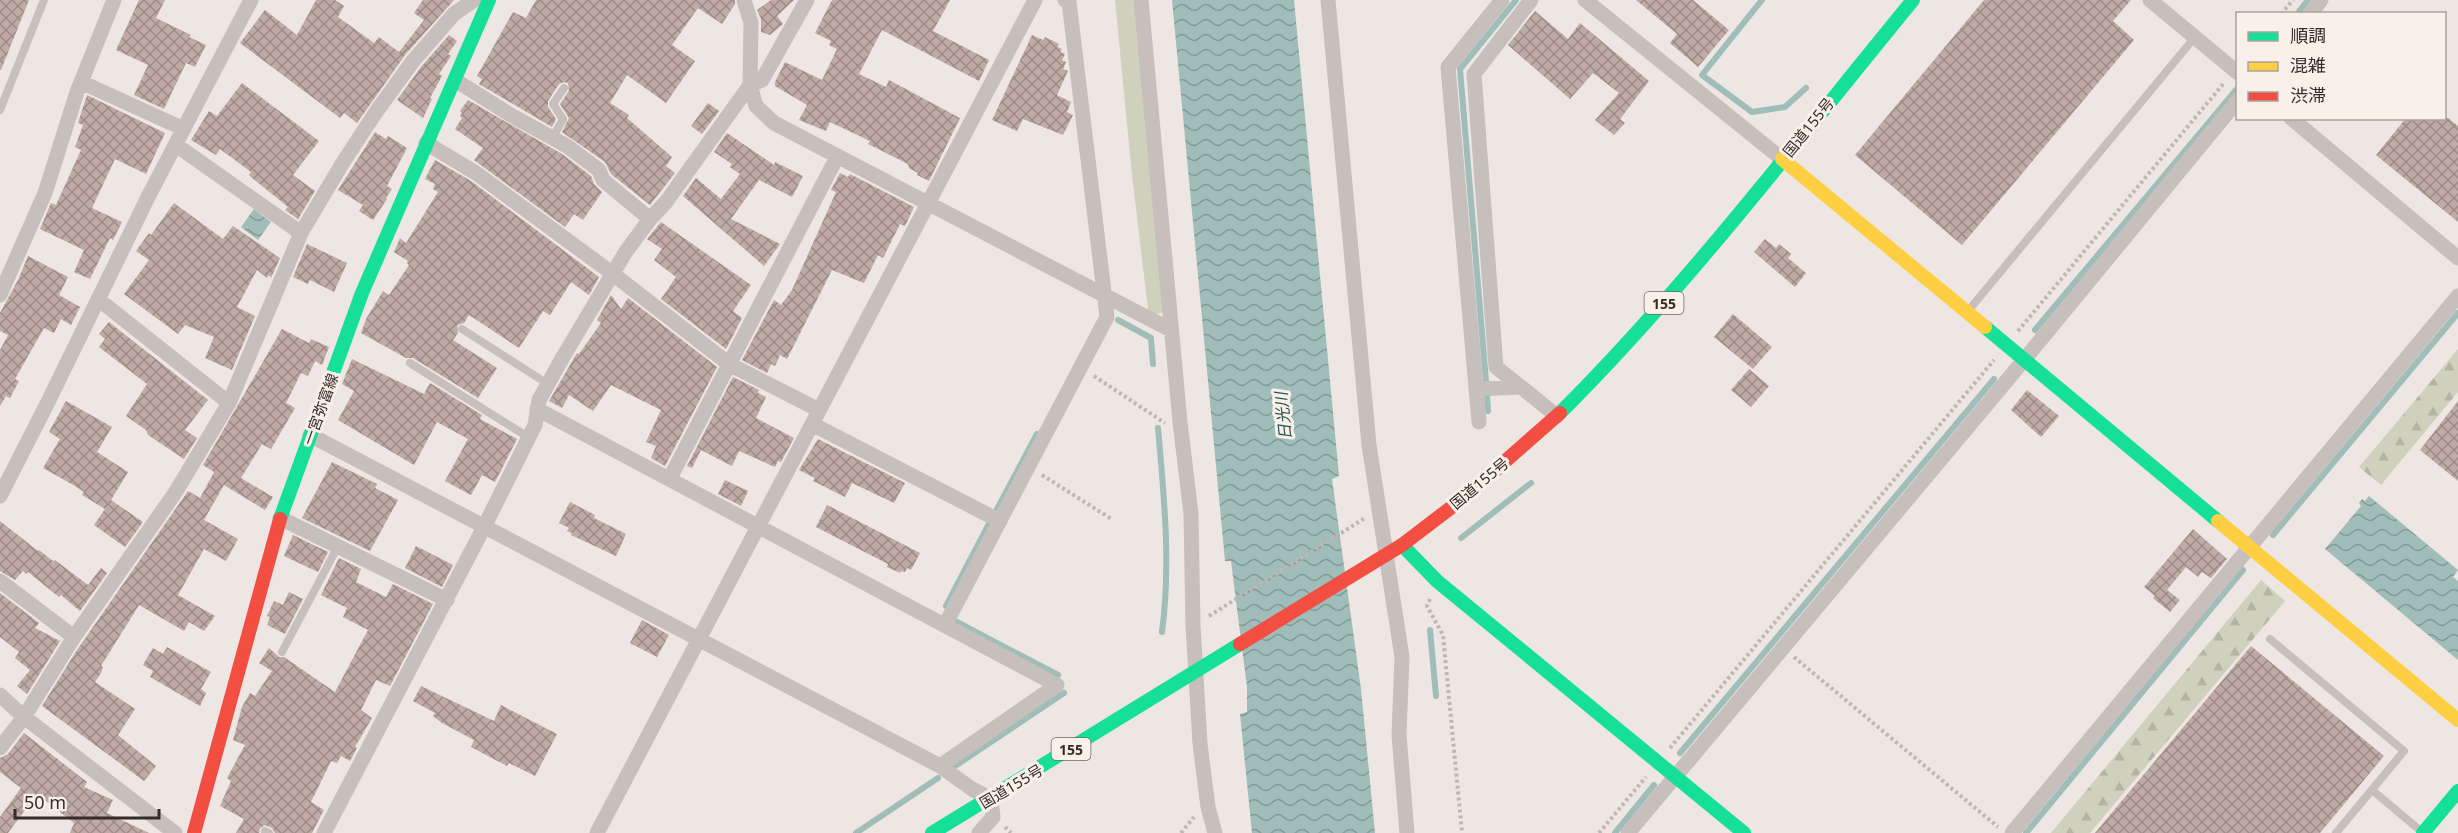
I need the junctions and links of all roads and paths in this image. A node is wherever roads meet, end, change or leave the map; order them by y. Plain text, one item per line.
1 (44, 0) edge
2 (114, 0) edge
3 (251, 0) edge
4 (489, 0) edge
5 (744, 0) edge
6 (807, 0) edge
7 (1035, 0) edge
8 (1065, 0) edge
9 (1141, 0) edge
10 (1328, 0) edge
11 (1502, 0) edge
12 (1531, 0) edge
13 (1585, 0) edge
14 (1913, 0) edge
15 (2150, 0) edge
16 (2292, 0) edge
17 (2321, 0) edge
18 (465, 2) edge
19 (2283, 12) edge
20 (2312, 12) edge
21 (2195, 38) junction
22 (2236, 72) edge
23 (455, 80) junction
24 (81, 82) junction
25 (750, 85) junction
26 (564, 88) dead end
27 (2236, 102) edge
28 (0, 110) edge
29 (2293, 120) edge
30 (184, 129) junction
31 (553, 137) junction
32 (426, 143) junction
33 (176, 145) junction
34 (837, 158) junction
35 (1782, 159) junction
36 (930, 204) junction
37 (650, 219) junction
38 (301, 233) junction
39 (2458, 258) edge
40 (613, 274) junction
41 (0, 295) edge
42 (1106, 295) junction
43 (2458, 296) edge
44 (98, 299) junction
45 (1967, 312) junction
46 (462, 329) dead end
47 (1171, 330) junction
48 (2006, 345) junction
49 (2024, 360) junction
50 (410, 363) dead end
51 (729, 364) junction
52 (1081, 367) junction
53 (548, 384) junction
54 (1521, 387) junction
55 (1476, 389) junction
56 (229, 403) junction
57 (537, 409) junction
58 (1557, 416) junction
59 (816, 417) junction
60 (1180, 422) junction
61 (1479, 422) dead end
62 (310, 435) junction
63 (528, 437) junction
64 (1028, 467) junction
65 (670, 478) junction
66 (0, 496) edge
67 (1374, 512) dead end
68 (280, 518) junction
69 (1000, 520) junction
70 (1113, 520) dead end
71 (758, 525) junction
72 (484, 528) junction
73 (1402, 544) junction
74 (338, 546) junction
75 (2250, 547) junction
76 (1386, 553) junction
77 (0, 581) edge
78 (447, 600) junction
79 (1427, 606) dead end
80 (1203, 619) dead end
81 (945, 625) junction
82 (74, 637) junction
83 (699, 639) junction
84 (2270, 639) dead end
85 (1784, 647) junction
86 (282, 652) dead end
87 (1195, 672) junction
88 (0, 695) edge
89 (24, 717) junction
90 (2458, 720) edge
91 (0, 748) edge
92 (1658, 762) junction
93 (940, 766) junction
94 (1675, 777) junction
95 (2372, 790) junction
96 (2458, 791) edge
97 (991, 805) junction
98 (175, 833) edge
99 (194, 833) edge
100 (324, 833) edge
101 (597, 833) edge
102 (932, 833) edge
103 (959, 833) edge
104 (979, 833) edge
105 (1215, 833) edge
106 (1407, 833) edge
107 (1461, 833) edge
108 (1599, 833) edge
109 (1628, 833) edge
110 (1744, 833) edge
111 (2006, 833) edge
112 (2012, 833) edge
113 (2336, 833) edge
114 (2423, 833) edge

1 - 28 lane
2 - 24 street
3 - 30 street
4 - 23 main road, 一宮弥富線
5 - 25 street
6 - 25 street
7 - 36 street
8 - 42 street
9 - 47 street
10 - 76 street
11 - 55 street
12 - 54 street
13 - 35 street
14 - 35 main road, 国道155号 / 155
15 - 21 street
16 - 19 path
17 - 20 street
18 - 38 street
21 - 22 street
21 - 45 lane
22 - 48 path
23 - 31 street
23 - 32 main road, 一宮弥富線
24 - 30 street
24 - 41 street
25 - 34 street
25 - 37 street
26 - 31 lane
27 - 49 street
29 - 39 street
30 - 33 street
31 - 37 street
32 - 40 street
32 - 62 main road, 一宮弥富線
33 - 38 street
33 - 44 street
34 - 36 street
34 - 51 street
35 - 45 main road
35 - 58 main road, 国道155号 / 155
36 - 42 street
36 - 59 street
37 - 40 street
38 - 56 street
40 - 51 street
40 - 53 street
42 - 47 street
42 - 52 street
43 - 75 street
44 - 56 street
44 - 66 street
45 - 48 main road
46 - 53 lane
47 - 60 street
48 - 49 main road
48 - 92 path
49 - 75 main road
49 - 85 street
50 - 63 lane
51 - 59 street
51 - 65 street
52 - 60 path
52 - 64 street
53 - 57 street
54 - 55 street
54 - 58 street
55 - 61 street
56 - 82 street
57 - 63 street
57 - 65 street
58 - 73 main road, 国道155号 / 155
59 - 69 street
59 - 71 street
60 - 87 street
62 - 68 main road, 一宮弥富線
62 - 72 street
63 - 72 street
64 - 69 street
64 - 70 path
65 - 71 street
67 - 80 path
68 - 74 street
68 - 99 main road, 一宮弥富線
69 - 81 street
71 - 81 street
71 - 83 street
72 - 78 street
72 - 83 street
73 - 76 main road, 国道155号 / 155
73 - 92 main road
74 - 78 street
74 - 86 lane
75 - 90 main road
75 - 112 street
76 - 87 main road, 国道155号 / 155
76 - 106 street
77 - 82 street
78 - 100 street
79 - 107 path
81 - 93 street
82 - 89 street
83 - 93 street
83 - 101 street
84 - 95 lane
85 - 94 street
85 - 111 path
87 - 97 main road, 国道155号 / 155
87 - 105 street
88 - 89 street
89 - 91 street
89 - 98 street
92 - 94 main road
92 - 108 path
93 - 97 street
94 - 109 street
94 - 110 main road
95 - 113 lane
95 - 114 lane
96 - 114 main road
97 - 102 main road, 国道155号 / 155
97 - 103 street
97 - 104 street

